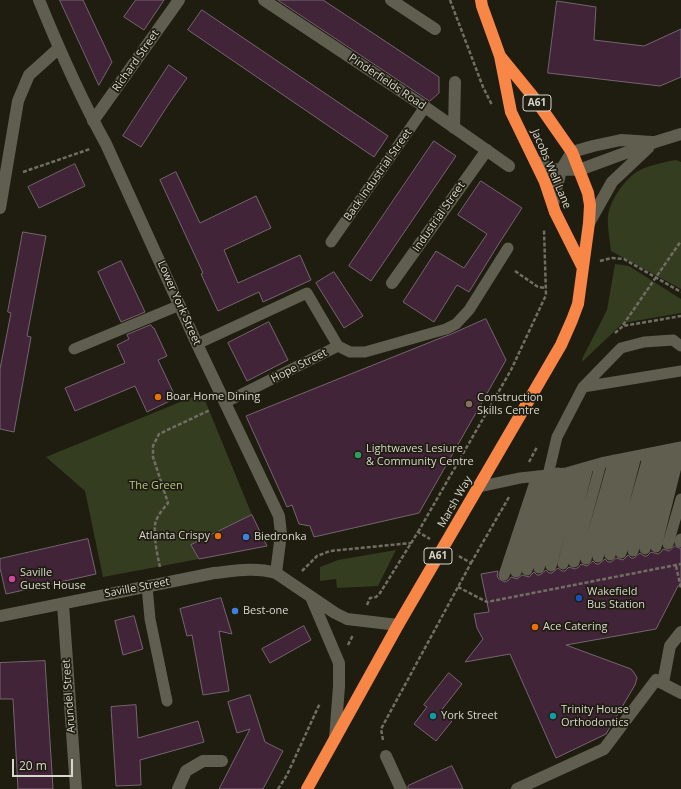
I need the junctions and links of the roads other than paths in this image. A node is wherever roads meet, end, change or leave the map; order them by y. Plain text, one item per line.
1 (39, 0) edge
2 (179, 0) edge
3 (264, 0) edge
4 (391, 0) edge
5 (481, 0) edge
6 (435, 30) dead end
7 (59, 48) junction
8 (500, 56) junction
9 (455, 82) dead end
10 (425, 107) junction
11 (93, 121) junction
12 (454, 128) junction
13 (681, 134) edge
14 (655, 142) junction
15 (486, 150) junction
16 (572, 152) junction
17 (535, 161) junction
18 (509, 166) dead end
19 (561, 170) junction
20 (580, 170) junction
21 (588, 193) joint
22 (553, 204) junction
23 (0, 208) edge
24 (590, 223) junction
25 (331, 242) dead end
26 (508, 248) dead end
27 (582, 266) junction
28 (392, 283) dead end
29 (180, 305) junction
30 (198, 344) junction
31 (338, 346) junction
32 (681, 346) edge
33 (74, 349) dead end
34 (681, 371) edge
35 (583, 387) junction
36 (226, 402) junction
37 (675, 447) edge
38 (649, 454) junction
39 (636, 456) junction
40 (619, 460) junction
41 (601, 463) junction
42 (588, 467) junction
43 (562, 473) junction
44 (537, 476) junction
45 (478, 487) junction
46 (681, 499) edge
47 (668, 544) dead end
48 (656, 546) dead end
49 (645, 549) dead end
50 (633, 551) dead end
51 (621, 553) dead end
52 (610, 555) dead end
53 (598, 557) dead end
54 (586, 560) dead end
55 (574, 562) dead end
56 (563, 564) dead end
57 (551, 566) dead end
58 (539, 568) dead end
59 (527, 570) dead end
60 (516, 572) dead end
61 (276, 573) junction
62 (504, 575) dead end
63 (147, 586) junction
64 (311, 597) junction
65 (63, 604) junction
66 (0, 616) edge
67 (398, 625) junction
68 (681, 632) edge
69 (663, 684) junction
70 (681, 693) edge
71 (167, 701) dead end
72 (335, 739) junction
73 (386, 756) dead end
74 (222, 761) dead end
75 (76, 789) edge
76 (178, 789) edge
77 (307, 789) edge
78 (401, 789) edge
79 (517, 789) edge

1 - 7 street, Lower York Street
2 - 11 street, Richard Street
3 - 10 street, Pinderfields Road
4 - 6 street
5 - 8 highway, Jacobs Well Lane / A61
7 - 11 street, Lower York Street
7 - 23 street
8 - 16 highway, Jacobs Well Lane / A61
8 - 17 highway, Jacobs Well Lane / A61
9 - 12 street
10 - 12 street, Pinderfields Road
10 - 25 lane, Back Industrial Street
11 - 29 street, Lower York Street
12 - 15 street, Pinderfields Road
13 - 14 street
14 - 16 street
14 - 20 street
14 - 24 street
15 - 18 street, Pinderfields Road
15 - 28 street, Industrial Street
16 - 19 street
16 - 20 highway, Jacobs Well Lane / A61
17 - 19 street
17 - 22 highway, Jacobs Well Lane / A61
19 - 20 street
19 - 22 street
20 - 21 highway, Jacobs Well Lane / A61
21 - 24 highway, Marsh Way / A61
22 - 27 highway, Jacobs Well Lane / A61
24 - 27 highway, Marsh Way / A61
26 - 31 lane
27 - 45 highway, Marsh Way / A61
29 - 30 street, Lower York Street
29 - 33 lane
30 - 31 lane, Hope Street
30 - 36 street, Lower York Street
31 - 36 lane, Hope Street
32 - 35 lane
34 - 35 lane
35 - 43 lane
36 - 61 street, Lower York Street
37 - 38 lane
37 - 48 lane
37 - 49 lane
37 - 50 lane
38 - 39 lane
38 - 51 lane
39 - 40 lane
39 - 52 lane
40 - 41 lane
40 - 53 lane
40 - 54 lane
41 - 42 lane
41 - 55 lane
42 - 43 lane
42 - 56 lane
43 - 44 lane
43 - 57 lane
43 - 58 lane
43 - 59 lane
43 - 60 lane
44 - 45 lane
44 - 62 lane
45 - 67 highway, Marsh Way / A61
46 - 47 lane
61 - 63 street, Saville Street
61 - 64 street
63 - 65 street, Saville Street
63 - 71 lane
64 - 67 street
64 - 72 street
65 - 66 street, Saville Street
65 - 75 street, Arundel Street
67 - 72 highway, Marsh Way / A61
68 - 69 street
69 - 70 street
69 - 79 street
72 - 77 highway, Marsh Way / A61
73 - 78 street
74 - 76 street

